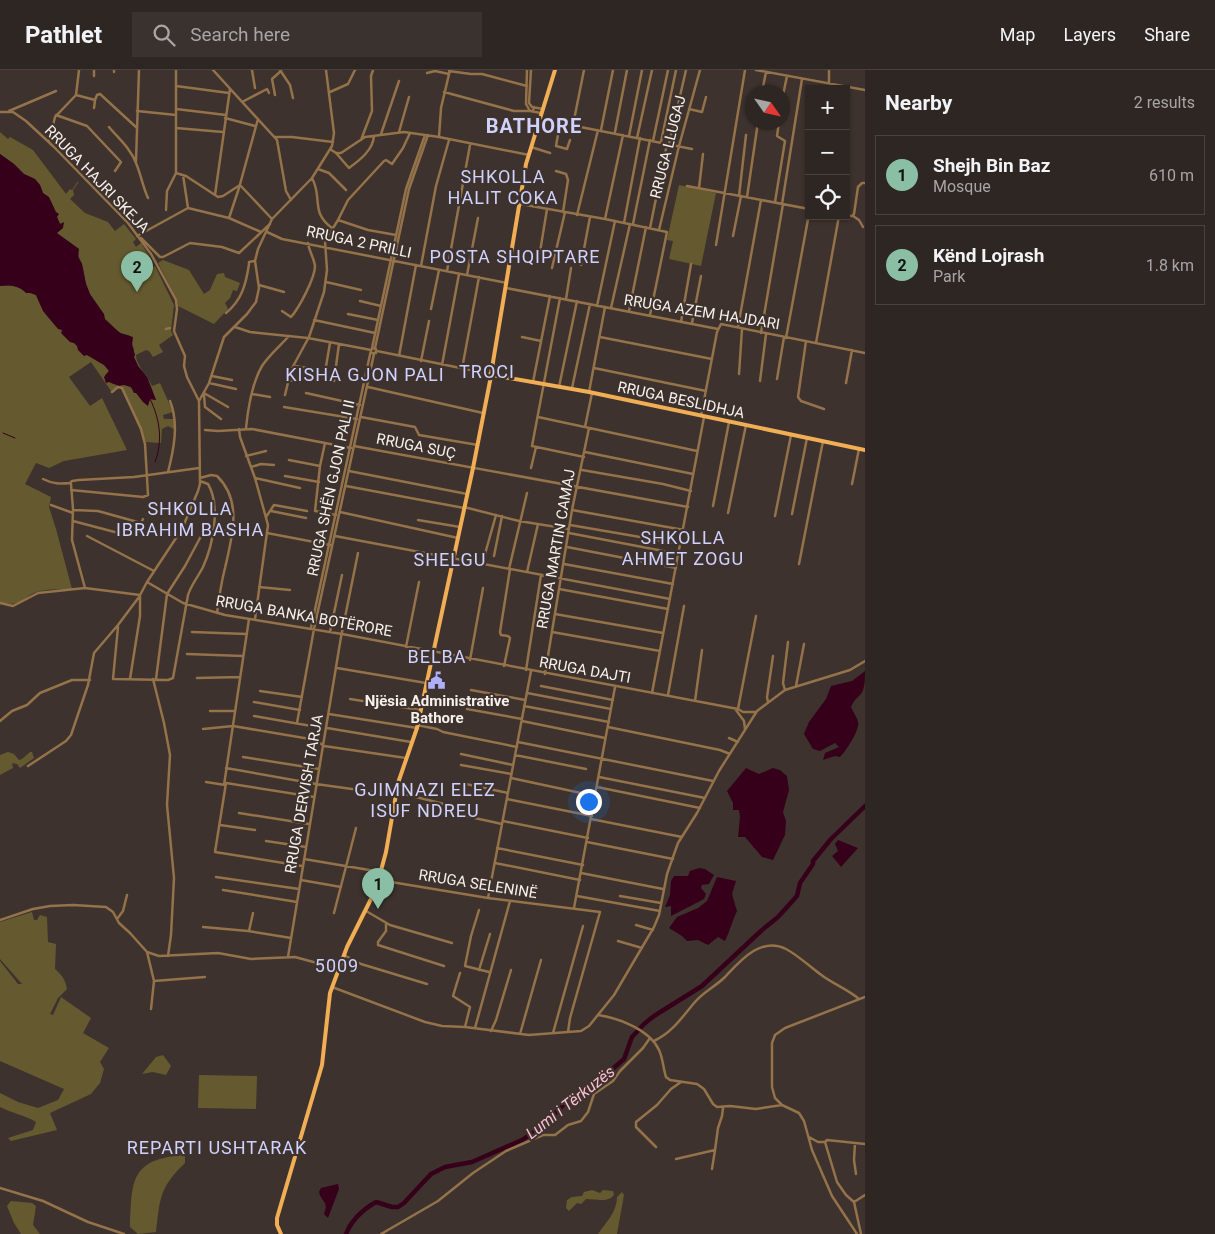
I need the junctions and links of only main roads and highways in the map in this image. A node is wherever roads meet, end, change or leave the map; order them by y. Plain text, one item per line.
1 (556, 70) edge
2 (491, 375) junction
3 (865, 450) edge
4 (281, 1234) edge

1 - 2 main road
2 - 3 main road, RRUGA BESLIDHJA
2 - 4 main road

